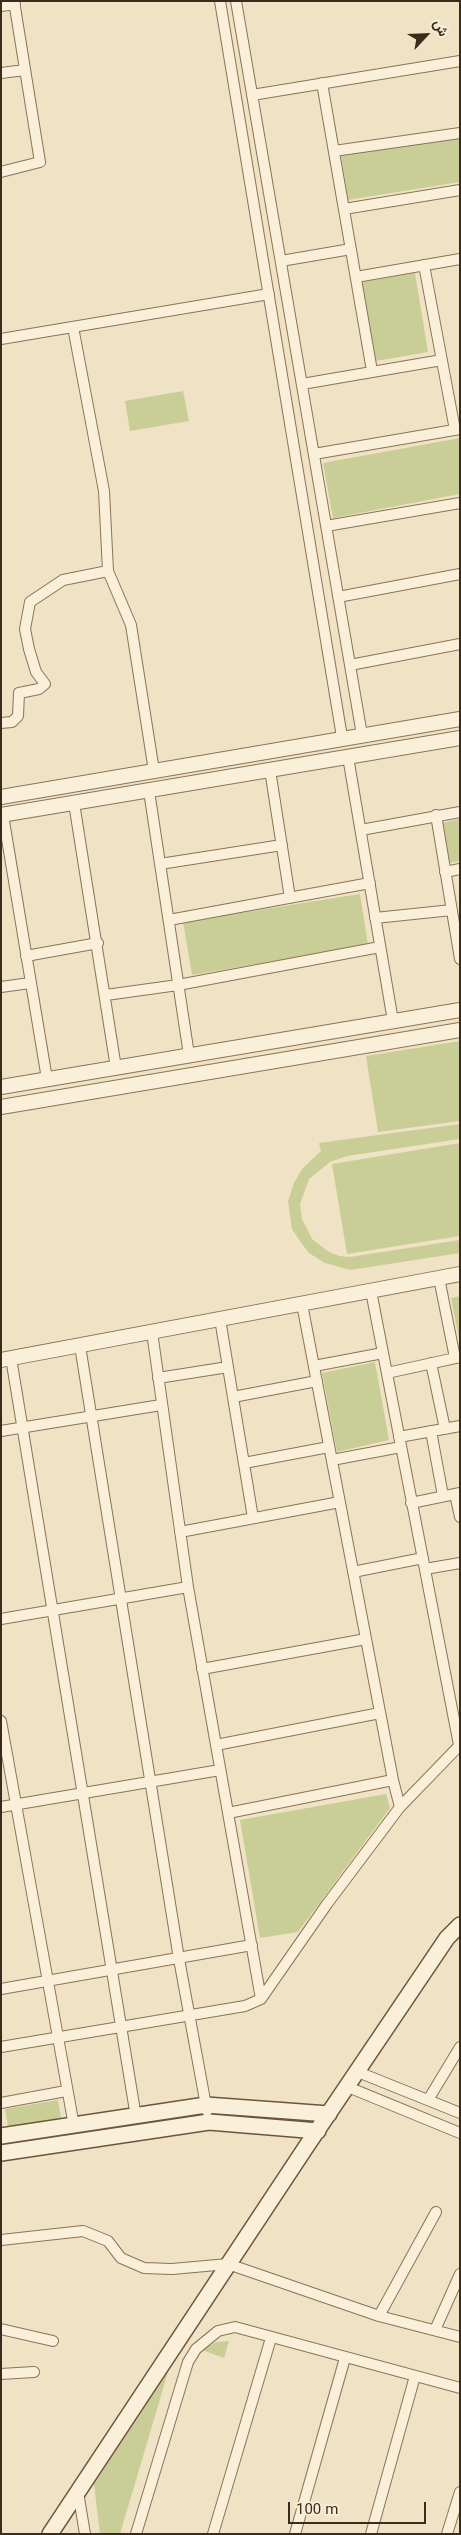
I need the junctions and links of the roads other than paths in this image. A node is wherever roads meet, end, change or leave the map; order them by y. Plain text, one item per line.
1 (220, 1) edge
2 (236, 1) edge
3 (15, 3) edge
4 (1, 6) edge
5 (244, 49) junction
6 (229, 52) junction
7 (460, 62) edge
8 (25, 70) junction
9 (1, 73) edge
10 (322, 83) junction
11 (252, 95) junction
12 (460, 133) edge
13 (334, 152) junction
14 (1, 172) edge
15 (460, 190) edge
16 (344, 209) junction
17 (351, 249) junction
18 (460, 259) edge
19 (281, 261) junction
20 (424, 265) junction
21 (356, 277) junction
22 (268, 294) junction
23 (73, 327) junction
24 (1, 339) edge
25 (442, 360) junction
26 (372, 371) junction
27 (302, 384) junction
28 (457, 430) edge
29 (314, 454) junction
30 (318, 477) junction
31 (300, 480) junction
32 (460, 503) edge
33 (326, 526) junction
34 (108, 572) junction
35 (460, 574) edge
36 (338, 597) junction
37 (460, 644) edge
38 (350, 665) junction
39 (460, 719) edge
40 (1, 723) edge
41 (362, 735) junction
42 (342, 737) junction
43 (460, 738) edge
44 (348, 757) junction
45 (270, 770) junction
46 (154, 771) junction
47 (149, 791) junction
48 (1, 797) edge
49 (74, 803) junction
50 (460, 812) edge
51 (2, 815) edge
52 (436, 816) junction
53 (360, 830) junction
54 (282, 845) junction
55 (160, 864) junction
56 (460, 869) edge
57 (445, 872) junction
58 (370, 883) junction
59 (290, 898) junction
60 (452, 910) junction
61 (375, 918) junction
62 (169, 920) junction
63 (458, 938) edge
64 (98, 943) junction
65 (380, 947) junction
66 (26, 956) junction
67 (460, 959) edge
68 (30, 983) junction
69 (178, 985) junction
70 (1, 987) edge
71 (106, 995) junction
72 (460, 1010) edge
73 (393, 1021) junction
74 (460, 1030) edge
75 (338, 1032) junction
76 (340, 1049) junction
77 (189, 1055) junction
78 (116, 1068) junction
79 (79, 1074) junction
80 (47, 1079) junction
81 (1, 1087) edge
82 (83, 1092) junction
83 (1, 1107) edge
84 (460, 1274) edge
85 (439, 1278) junction
86 (371, 1291) junction
87 (302, 1304) junction
88 (220, 1319) junction
89 (152, 1332) junction
90 (80, 1346) junction
91 (383, 1352) junction
92 (458, 1358) edge
93 (6, 1359) edge
94 (431, 1364) junction
95 (314, 1366) junction
96 (228, 1367) junction
97 (387, 1373) junction
98 (158, 1378) junction
99 (317, 1381) junction
100 (233, 1397) junction
101 (161, 1405) junction
102 (91, 1416) junction
103 (460, 1426) edge
104 (22, 1428) junction
105 (445, 1429) junction
106 (1, 1431) edge
107 (431, 1431) junction
108 (400, 1442) junction
109 (329, 1447) junction
110 (332, 1460) junction
111 (244, 1463) junction
112 (458, 1494) edge
113 (443, 1496) junction
114 (340, 1502) junction
115 (412, 1503) junction
116 (460, 1517) edge
117 (253, 1518) junction
118 (180, 1532) junction
119 (423, 1558) junction
120 (460, 1562) edge
121 (425, 1569) junction
122 (353, 1572) junction
123 (188, 1587) junction
124 (121, 1598) junction
125 (52, 1610) junction
126 (1, 1619) edge
127 (366, 1639) junction
128 (202, 1669) junction
129 (380, 1713) junction
130 (1, 1721) edge
131 (216, 1745) junction
132 (460, 1745) edge
133 (220, 1770) junction
134 (393, 1780) junction
135 (150, 1782) junction
136 (82, 1793) junction
137 (16, 1804) junction
138 (1, 1806) edge
139 (400, 1807) junction
140 (228, 1813) junction
141 (460, 1925) edge
142 (252, 1945) junction
143 (179, 1959) junction
144 (112, 1971) junction
145 (48, 1981) junction
146 (1, 1989) edge
147 (261, 1999) junction
148 (190, 2016) junction
149 (122, 2027) junction
150 (58, 2038) junction
151 (1, 2047) edge
152 (460, 2047) edge
153 (358, 2072) junction
154 (348, 2087) junction
155 (66, 2091) junction
156 (428, 2100) junction
157 (1, 2103) edge
158 (206, 2105) junction
159 (460, 2113) edge
160 (329, 2114) junction
161 (136, 2117) junction
162 (209, 2122) junction
163 (74, 2126) junction
164 (318, 2131) junction
165 (460, 2133) edge
166 (1, 2134) edge
167 (1, 2153) edge
168 (436, 2212) dead end
169 (1, 2240) edge
170 (228, 2264) junction
171 (460, 2274) edge
172 (380, 2316) junction
173 (1, 2329) edge
174 (435, 2330) junction
175 (460, 2337) edge
176 (271, 2338) junction
177 (53, 2341) dead end
178 (345, 2358) junction
179 (34, 2372) dead end
180 (1, 2374) edge
181 (415, 2376) junction
182 (460, 2388) edge
183 (78, 2492) junction
184 (460, 2492) edge
185 (50, 2534) edge
186 (84, 2534) edge
187 (136, 2534) edge
188 (214, 2534) edge
189 (295, 2534) edge
190 (371, 2534) edge
191 (447, 2534) edge

1 - 6 street
2 - 5 street
3 - 4 street
3 - 8 street
5 - 6 street
5 - 11 street
6 - 22 street
7 - 10 street
8 - 9 street
8 - 14 street
10 - 11 street
10 - 13 street
11 - 19 street
12 - 13 street
13 - 16 street
15 - 16 street
16 - 17 street
17 - 19 street
17 - 21 street
18 - 20 street
19 - 27 street
20 - 21 street
20 - 25 street
21 - 26 street
22 - 23 street
22 - 31 street
23 - 24 street
23 - 34 street
25 - 26 street
25 - 28 street
26 - 27 street
27 - 29 street
28 - 29 street
29 - 30 street
30 - 31 street
30 - 33 street
31 - 42 street
32 - 33 street
33 - 36 street
34 - 40 street
34 - 46 street
35 - 36 street
36 - 38 street
37 - 38 street
38 - 41 street
39 - 41 street
41 - 42 street
42 - 46 street
43 - 44 street
44 - 45 street
44 - 53 street
45 - 47 street
45 - 54 street
46 - 48 street
47 - 49 street
47 - 55 street
49 - 51 street
49 - 64 street
50 - 52 street
51 - 66 street
52 - 53 street
52 - 57 street
53 - 58 street
54 - 55 street
54 - 59 street
55 - 62 street
56 - 57 street
57 - 60 street
58 - 59 street
58 - 61 street
59 - 62 street
60 - 61 street
60 - 63 street
61 - 65 street
62 - 69 street
63 - 67 street
64 - 66 street
64 - 71 street
65 - 69 street
65 - 73 street
66 - 68 street
68 - 70 street
68 - 80 street
69 - 71 street
69 - 77 street
71 - 78 street
72 - 73 street
73 - 75 street
74 - 76 street
75 - 76 street
75 - 77 street
76 - 82 street
77 - 78 street
78 - 79 street
79 - 80 street
79 - 82 street
80 - 81 street
82 - 83 street
84 - 85 street
85 - 86 street
85 - 92 street
86 - 87 street
86 - 91 street
87 - 88 street
87 - 95 street
88 - 89 street
88 - 96 street
89 - 90 street
89 - 98 street
90 - 93 street
90 - 102 street
91 - 95 street
91 - 97 street
92 - 94 street
93 - 104 street
94 - 97 street
94 - 105 street
95 - 99 street
96 - 98 street
96 - 100 street
97 - 108 street
98 - 101 street
99 - 100 street
99 - 109 street
100 - 111 street
101 - 102 street
101 - 118 street
102 - 104 street
102 - 124 street
103 - 105 street
104 - 106 street
104 - 125 street
105 - 107 street
107 - 108 street
107 - 113 street
108 - 110 street
108 - 115 street
109 - 110 street
109 - 111 street
110 - 114 street
111 - 117 street
112 - 113 street
112 - 116 street
113 - 115 street
114 - 117 street
114 - 122 street
115 - 119 street
117 - 118 street
118 - 123 street
119 - 121 street
119 - 122 street
120 - 121 street
121 - 132 street
122 - 127 street
123 - 124 street
123 - 128 street
124 - 125 street
124 - 135 street
125 - 126 street
125 - 136 street
127 - 128 street
127 - 129 street
128 - 131 street
129 - 131 street
129 - 134 street
130 - 137 street
131 - 133 street
132 - 139 street
133 - 135 street
133 - 140 street
134 - 139 street
134 - 140 street
135 - 136 street
135 - 143 street
136 - 137 street
136 - 144 street
137 - 138 street
137 - 145 street
139 - 147 street
140 - 142 street
141 - 153 main road
142 - 143 street
142 - 147 street
143 - 144 street
143 - 148 street
144 - 145 street
144 - 149 street
145 - 146 street
145 - 150 street
147 - 148 street
148 - 149 street
148 - 158 street
149 - 150 street
149 - 161 street
150 - 151 street
150 - 155 street
152 - 156 street
153 - 154 main road
153 - 156 street
154 - 160 main road
154 - 165 street
155 - 157 street
155 - 163 street
156 - 159 street
158 - 160 main road
158 - 161 main road
158 - 162 street
160 - 164 main road
161 - 163 main road
162 - 164 main road
162 - 167 main road
163 - 166 main road
164 - 170 main road
168 - 172 street
169 - 170 street
170 - 172 street
170 - 183 main road
171 - 174 street
172 - 174 street
173 - 177 street
174 - 175 street
176 - 178 street
176 - 187 street
176 - 188 street
178 - 181 street
178 - 189 street
179 - 180 street
181 - 182 street
181 - 190 street
183 - 185 main road
183 - 186 street
184 - 191 street

